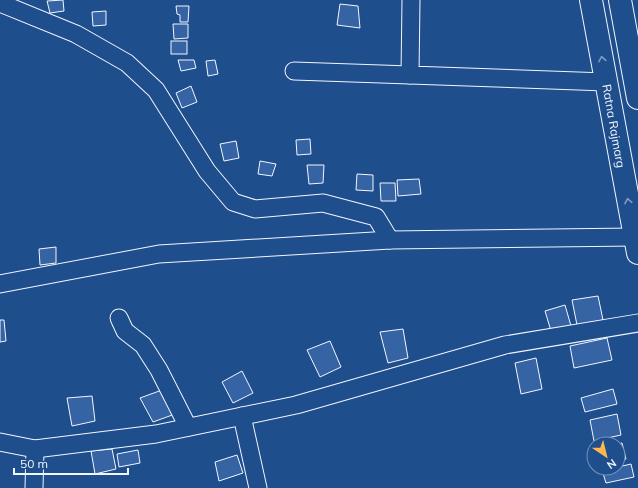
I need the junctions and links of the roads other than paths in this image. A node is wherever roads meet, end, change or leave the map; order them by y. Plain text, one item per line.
1 (411, 0) edge
2 (591, 0) edge
3 (620, 0) edge
4 (0, 3) edge
5 (294, 71) dead end
6 (410, 75) junction
7 (606, 82) junction
8 (638, 98) edge
9 (390, 240) junction
10 (636, 245) edge
11 (0, 284) edge
12 (119, 318) dead end
13 (638, 323) edge
14 (242, 416) junction
15 (188, 427) junction
16 (0, 442) edge
17 (35, 449) junction
18 (34, 488) edge
19 (258, 488) edge

1 - 6 street
7 -> 2 highway, Ratna Rajmarg
3 - 8 highway
4 - 9 street
5 - 6 street
6 - 7 street
10 -> 7 highway, Ratna Rajmarg
9 - 10 street
9 - 11 street
12 - 15 street
13 - 14 street
14 - 15 street
14 - 19 street
15 - 17 street
16 - 17 street
17 - 18 street

